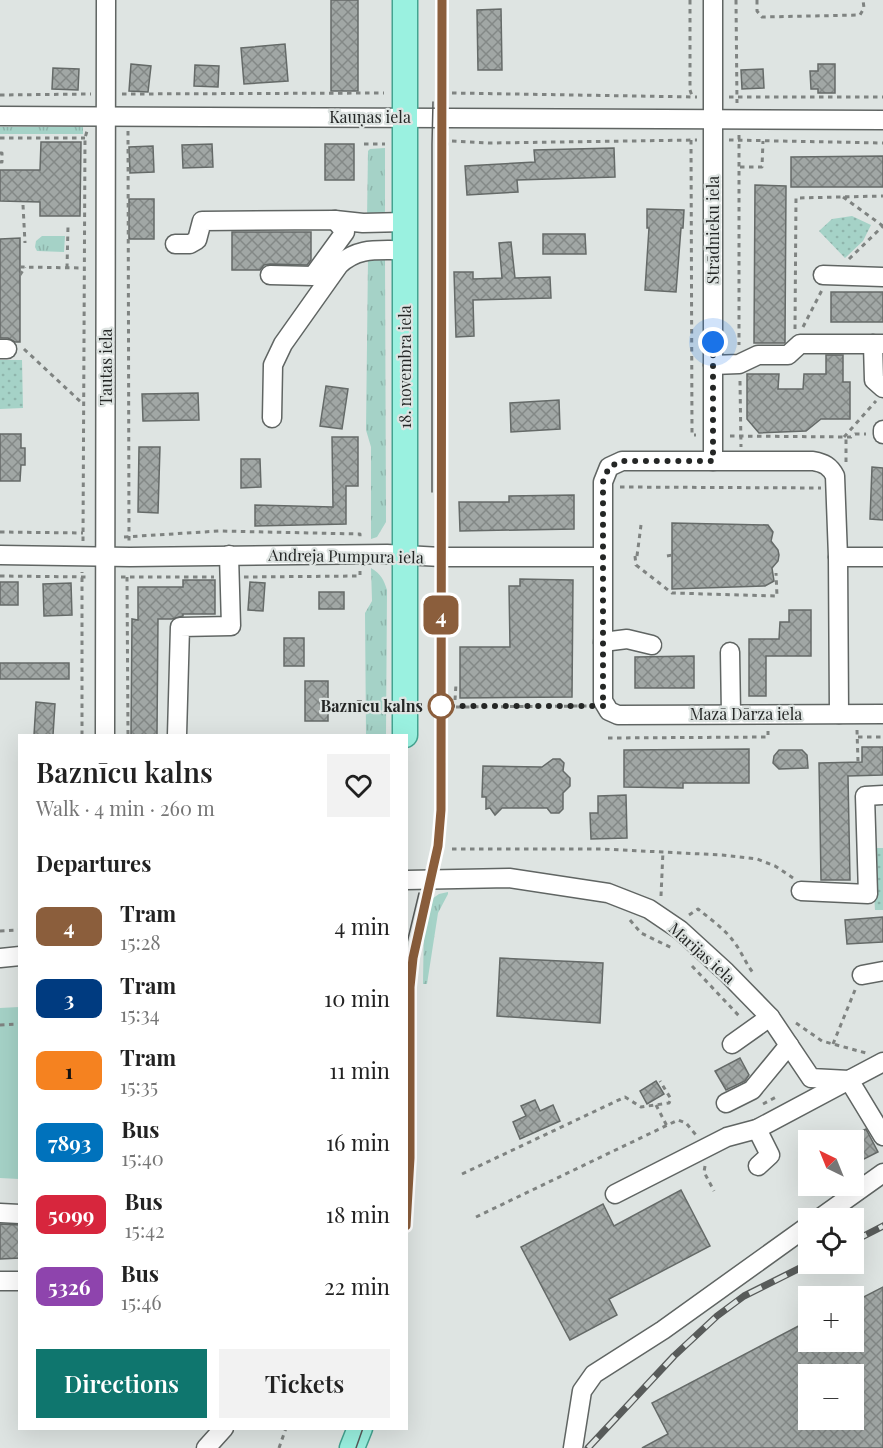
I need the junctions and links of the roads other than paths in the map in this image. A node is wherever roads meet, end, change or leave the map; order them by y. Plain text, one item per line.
1 (106, 0) edge
2 (405, 0) edge
3 (713, 0) edge
4 (0, 116) edge
5 (106, 117) junction
6 (405, 117) junction
7 (713, 119) junction
8 (883, 120) edge
9 (335, 220) junction
10 (405, 222) junction
11 (175, 244) dead end
12 (405, 250) junction
13 (270, 275) dead end
14 (828, 275) road end
15 (883, 277) edge
16 (878, 344) edge
17 (713, 365) junction
18 (883, 388) edge
19 (272, 418) dead end
20 (713, 461) junction
21 (0, 555) edge
22 (230, 555) junction
23 (405, 555) junction
24 (106, 556) junction
25 (602, 557) junction
26 (837, 557) junction
27 (883, 557) edge
28 (603, 642) junction
29 (652, 645) dead end
30 (730, 652) dead end
31 (848, 713) junction
32 (731, 714) junction
33 (883, 714) edge
34 (105, 734) edge
35 (177, 734) edge
36 (405, 734) edge
37 (883, 795) edge
38 (408, 880) edge
39 (801, 891) road end
40 (18, 956) edge
41 (0, 958) edge
42 (883, 971) edge
43 (862, 975) dead end
44 (770, 1017) junction
45 (732, 1044) dead end
46 (789, 1045) junction
47 (883, 1062) edge
48 (849, 1080) junction
49 (726, 1102) dead end
50 (757, 1129) junction
51 (883, 1136) edge
52 (758, 1166) dead end
53 (883, 1173) edge
54 (615, 1194) dead end
55 (834, 1208) edge
56 (0, 1213) edge
57 (18, 1214) edge
58 (798, 1233) edge
59 (0, 1281) edge
60 (18, 1281) edge
61 (222, 1430) edge
62 (359, 1430) edge
63 (206, 1448) edge
64 (352, 1448) edge
65 (573, 1448) edge

1 - 5 street, Tautas iela
2 - 6 main road, 18. novembra iela
3 - 7 street, Strādnieku iela
4 - 5 street, Kauņas iela
5 - 6 street, Kauņas iela
5 - 24 street, Tautas iela
6 - 7 street, Kauņas iela
6 - 10 main road, 18. novembra iela
7 - 8 street, Kauņas iela
7 - 17 street, Strādnieku iela
9 - 10 street
9 - 11 street
9 - 13 street
10 - 12 main road, 18. novembra iela
12 - 19 street
12 - 23 main road, 18. novembra iela
14 - 15 street
16 - 17 street
16 - 18 street
17 - 20 street, Strādnieku iela
20 - 25 street
20 - 26 street
21 - 24 street, Andreja Pumpura iela
22 - 23 street, Andreja Pumpura iela
22 - 24 street, Andreja Pumpura iela
22 - 35 street
23 - 25 street, Andreja Pumpura iela
23 - 36 main road, 18. novembra iela
24 - 34 street, Tautas iela
25 - 28 street
26 - 27 street
26 - 31 street
28 - 29 street
28 - 32 street, Mazā Dārza iela
30 - 32 street
31 - 32 street, Mazā Dārza iela
31 - 33 street, Mazā Dārza iela
37 - 39 street
38 - 44 street, Marijas iela
40 - 41 street
42 - 43 street
44 - 45 street
44 - 46 street, Marijas iela
46 - 48 street, Marijas iela
46 - 49 street
47 - 48 street
48 - 50 street
48 - 51 street
50 - 52 street
50 - 54 street
53 - 55 street
56 - 57 street
58 - 65 street
59 - 60 street
61 - 63 street
62 - 64 main road

